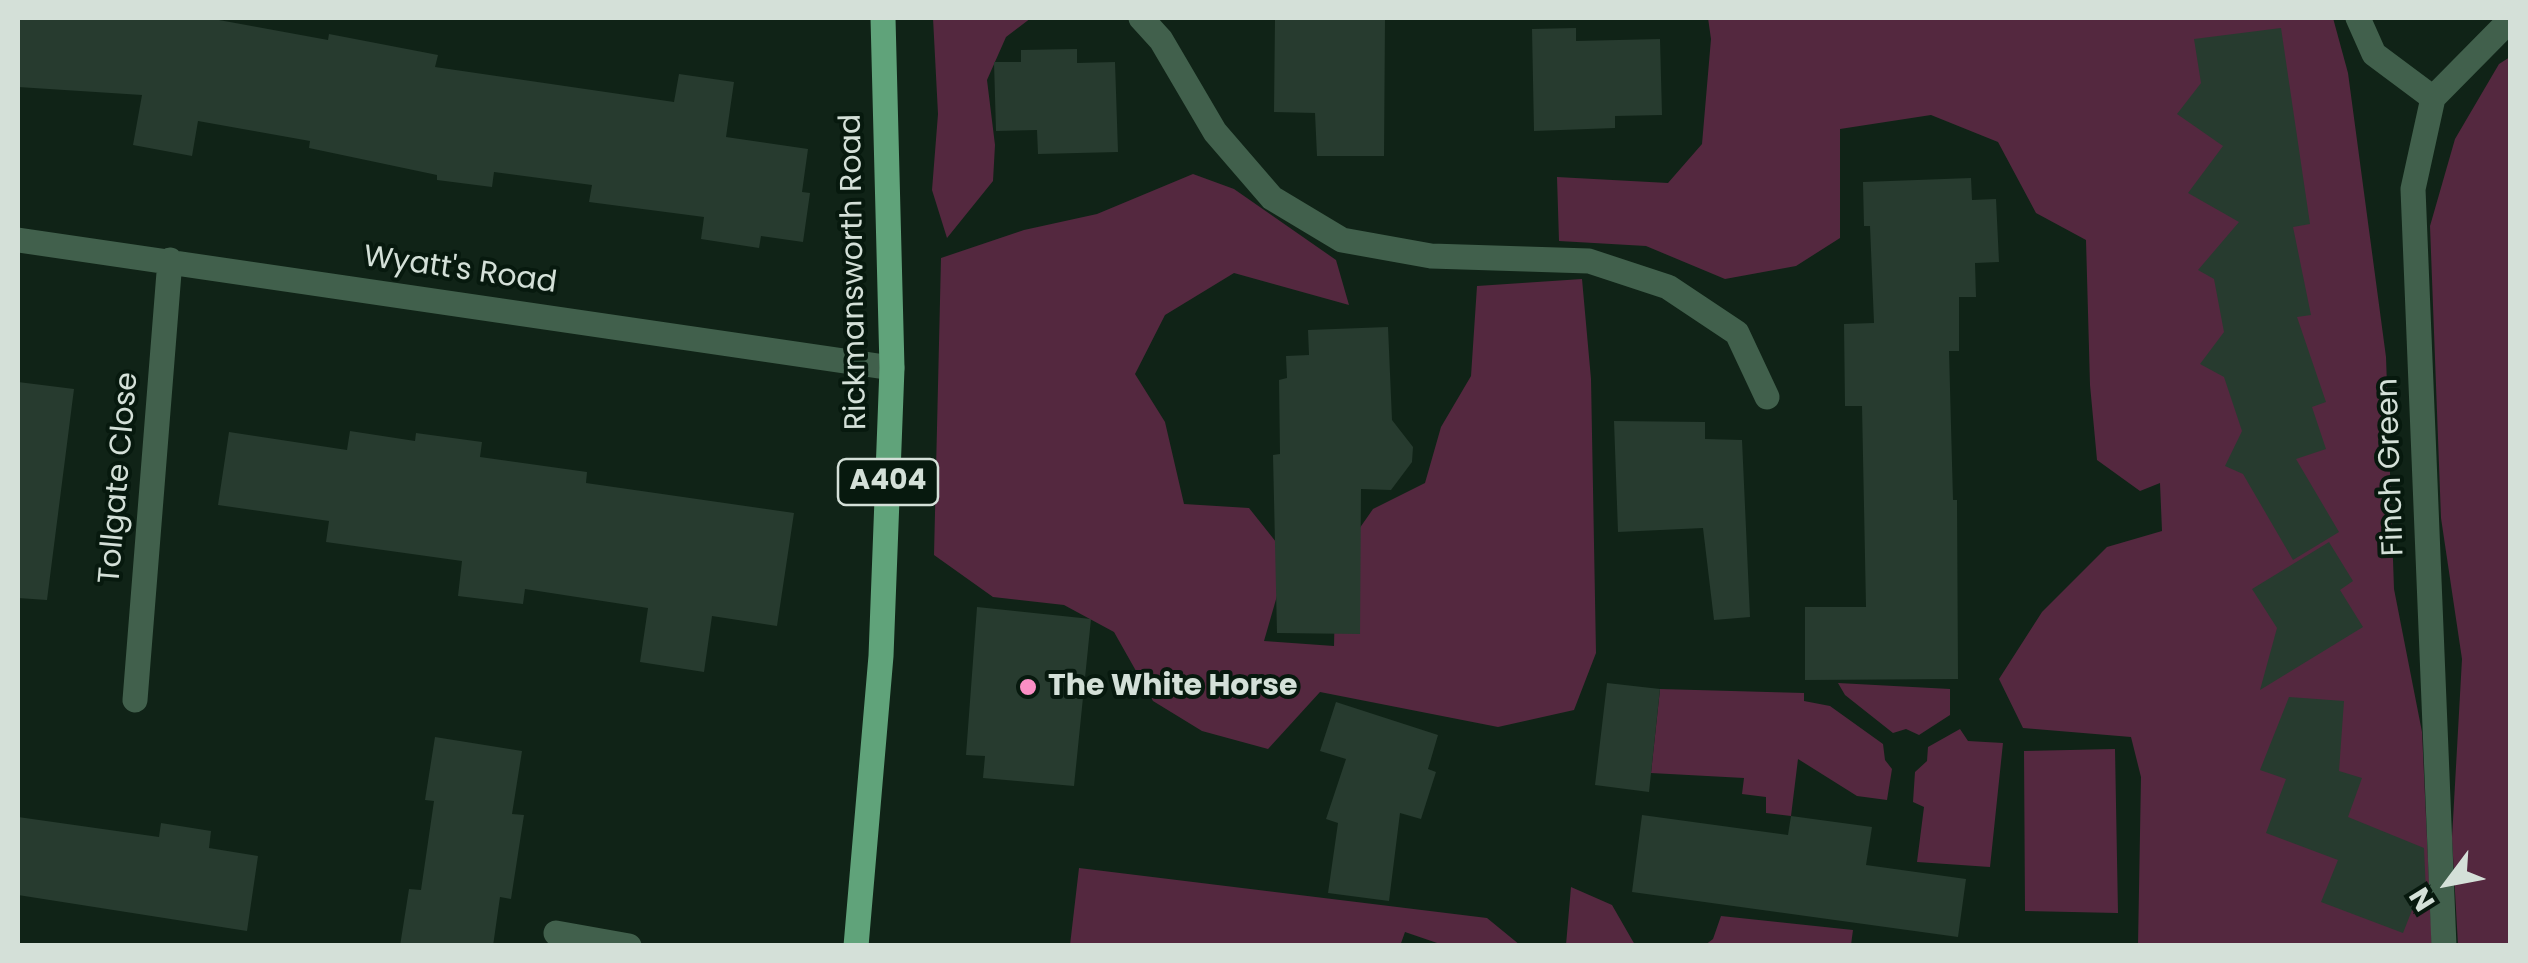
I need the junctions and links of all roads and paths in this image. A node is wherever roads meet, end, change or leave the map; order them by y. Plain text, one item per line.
1 (883, 18) edge
2 (1141, 18) edge
3 (2358, 18) edge
4 (2510, 20) edge
5 (2433, 98) junction
6 (18, 240) edge
7 (170, 260) junction
8 (892, 368) junction
9 (1767, 398) dead end
10 (135, 700) dead end
11 (556, 933) dead end
12 (629, 946) edge
13 (856, 946) edge
14 (2444, 946) edge

1 - 8 main road, Rickmansworth Road / A404
2 - 9 street
3 - 5 street
4 - 5 street
5 - 14 street, Finch Green
6 - 7 street, Wyatt's Road
7 - 8 street, Wyatt's Road
7 - 10 street, Tollgate Close
8 - 13 main road, Rickmansworth Road / A404
11 - 12 street

